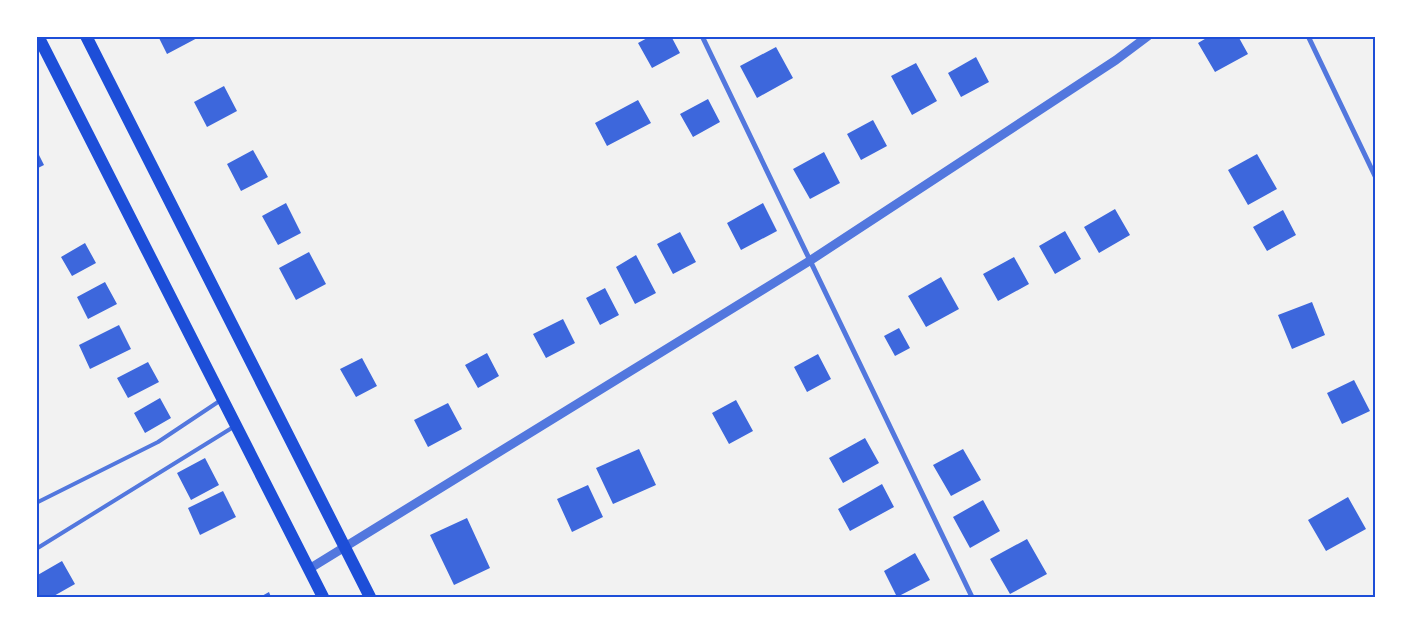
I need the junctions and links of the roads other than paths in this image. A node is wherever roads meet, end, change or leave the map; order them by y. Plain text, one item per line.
1 (38, 36) edge
2 (86, 36) edge
3 (702, 36) edge
4 (1148, 36) edge
5 (1308, 36) edge
6 (1375, 176) edge
7 (811, 260) junction
8 (223, 399) junction
9 (236, 425) junction
10 (36, 503) edge
11 (345, 547) junction
12 (36, 549) edge
13 (309, 569) junction
14 (323, 597) edge
15 (370, 597) edge
16 (972, 597) edge

1 - 8 main road
2 - 11 main road
3 - 7 street
4 - 7 street
5 - 6 street
7 - 11 street
7 - 16 street
8 - 9 main road
8 - 10 lane
9 - 12 lane
9 - 13 main road
11 - 13 street
11 - 15 main road
13 - 14 main road

